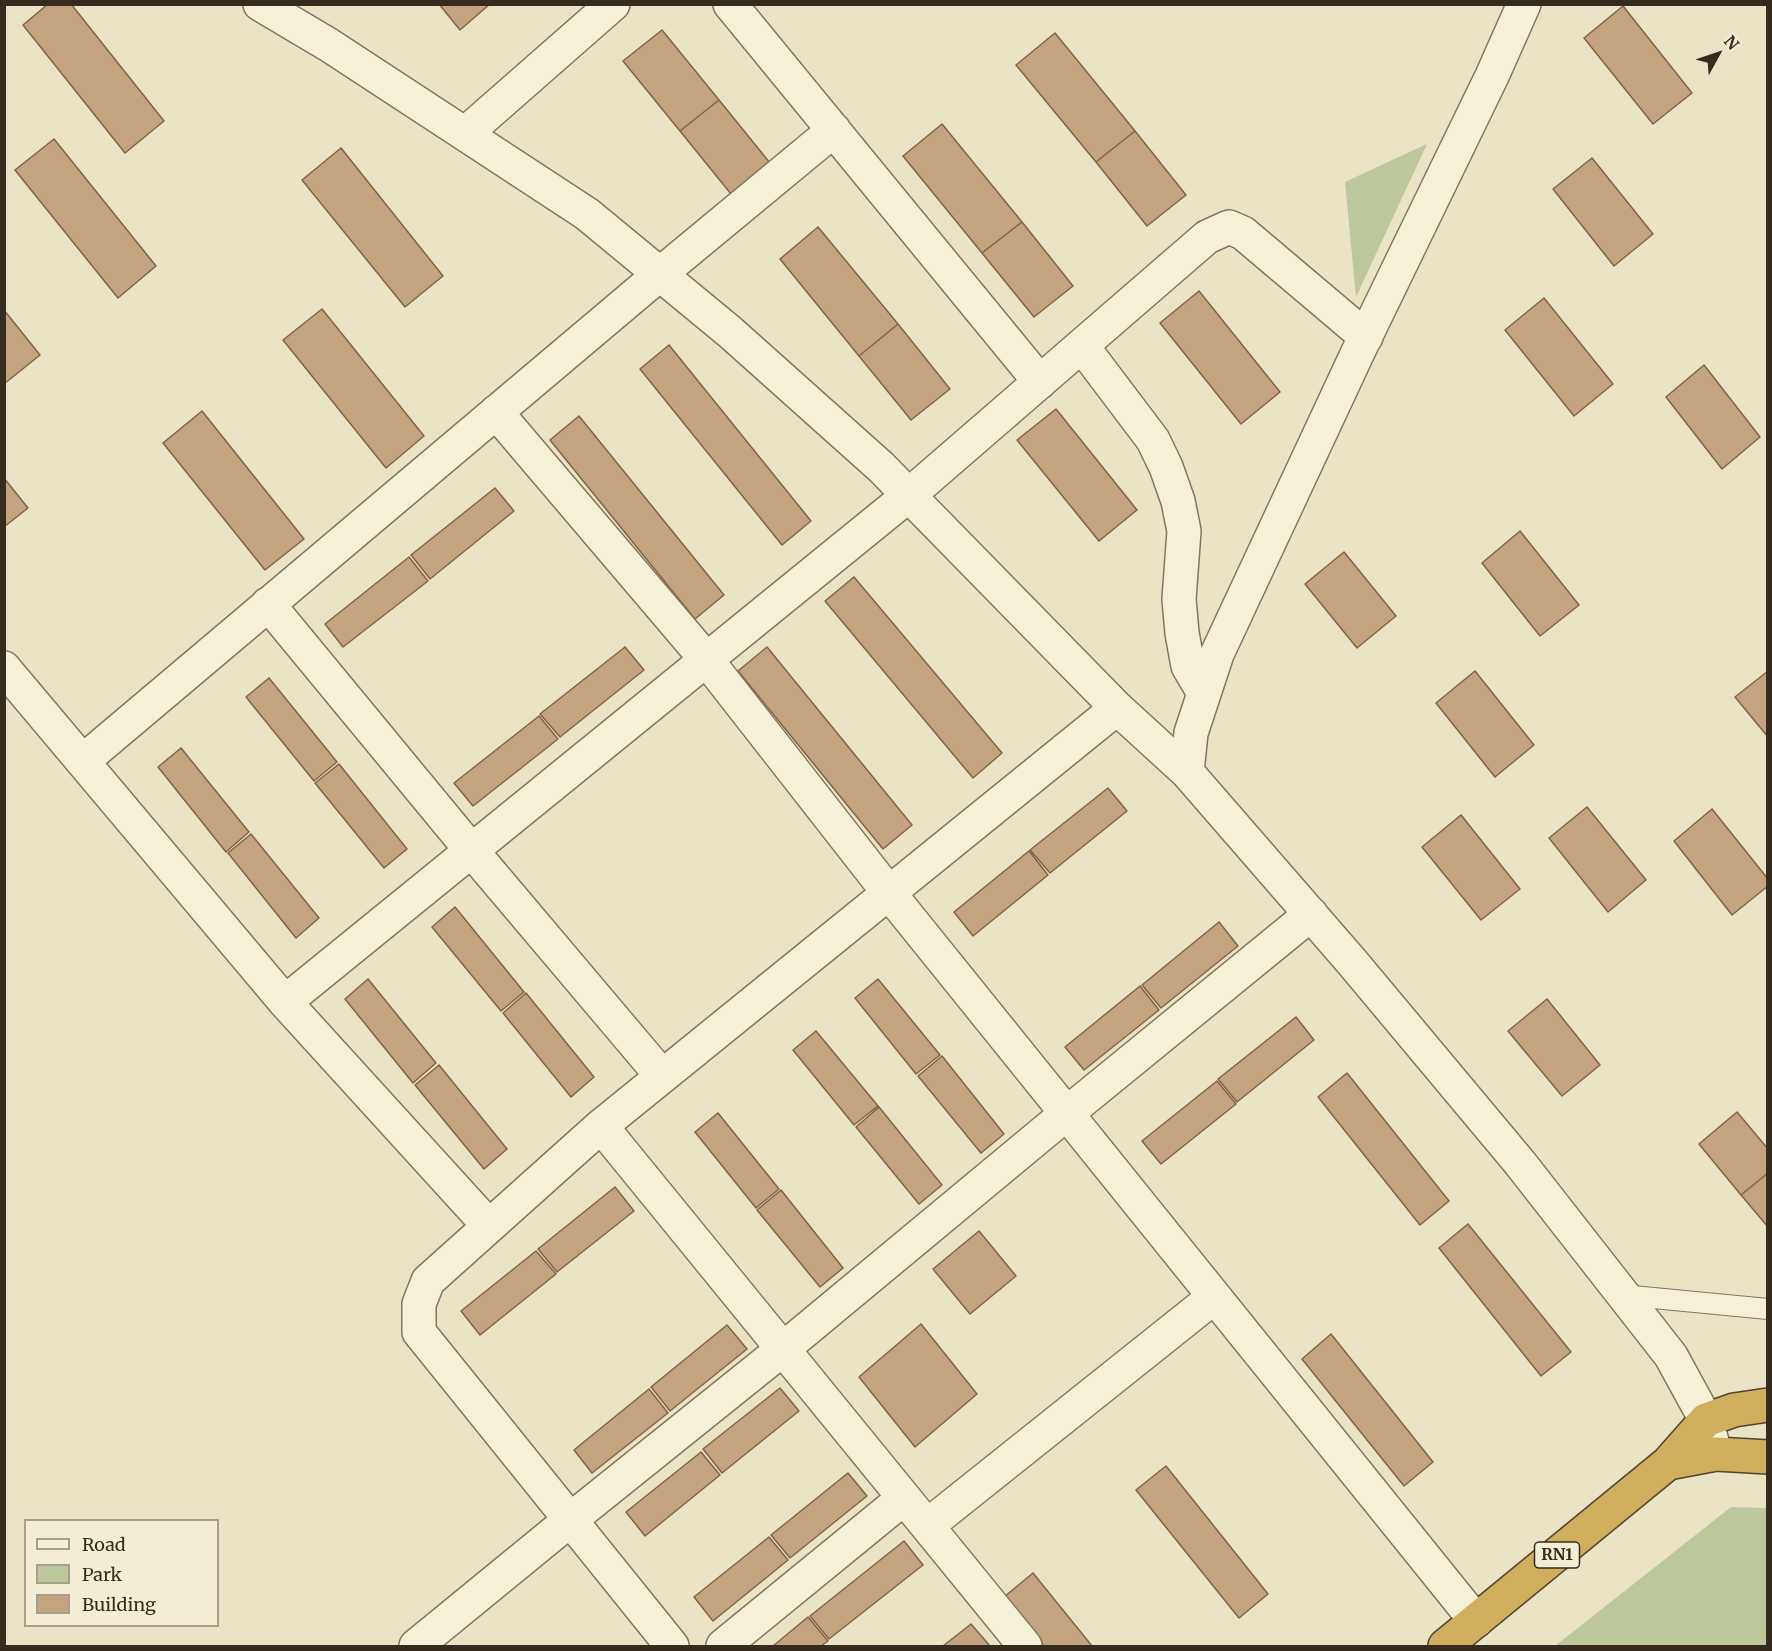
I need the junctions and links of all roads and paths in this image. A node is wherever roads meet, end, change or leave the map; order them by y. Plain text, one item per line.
1 (260, 4) edge
2 (613, 4) edge
3 (730, 4) edge
4 (1524, 4) edge
5 (834, 130) junction
6 (466, 133) junction
7 (660, 274) junction
8 (1366, 337) junction
9 (1082, 346) junction
10 (1040, 382) junction
11 (496, 412) junction
12 (909, 495) junction
13 (268, 604) junction
14 (706, 659) junction
15 (4, 668) edge
16 (1204, 693) junction
17 (1118, 708) junction
18 (83, 761) junction
19 (1187, 772) junction
20 (471, 850) junction
21 (889, 893) junction
22 (1311, 914) junction
23 (285, 1002) junction
24 (662, 1076) junction
25 (1066, 1114) junction
26 (601, 1126) junction
27 (489, 1226) junction
28 (1622, 1295) junction
29 (1214, 1298) junction
30 (1767, 1309) edge
31 (783, 1349) junction
32 (1767, 1405) edge
33 (1706, 1420) junction
34 (1716, 1455) junction
35 (1767, 1457) edge
36 (1668, 1462) junction
37 (904, 1498) junction
38 (570, 1520) junction
39 (927, 1527) junction
40 (1476, 1621) junction
41 (416, 1647) edge
42 (672, 1647) edge
43 (723, 1647) edge
44 (1025, 1647) edge
45 (1445, 1647) edge

1 - 6 street
2 - 6 street
3 - 5 street
4 - 8 street
5 - 7 street
5 - 10 street
6 - 7 street
7 - 11 street
7 - 12 street
8 - 9 street
8 - 16 street
9 - 10 street
9 - 16 street
10 - 12 street
11 - 13 street
11 - 14 street
12 - 14 street
12 - 17 street
13 - 18 street
13 - 20 street
14 - 20 street
14 - 21 street
15 - 18 street
16 - 19 street
17 - 19 street
17 - 21 street
18 - 23 street
19 - 22 street
20 - 23 street
20 - 24 street
21 - 24 street
21 - 25 street
22 - 25 street
22 - 28 street
23 - 27 street
24 - 26 street
25 - 29 street
25 - 31 street
26 - 27 street
26 - 31 street
27 - 38 street
28 - 30 lane
28 - 33 street
29 - 39 street
29 - 40 street
31 - 37 street
31 - 38 street
32 - 33 highway, RN1
33 - 34 street
33 - 36 highway, RN1
34 - 35 highway
34 - 36 highway
36 - 40 highway, RN1
37 - 39 street
37 - 43 street
38 - 41 street
38 - 42 street
39 - 44 street
40 - 45 highway, RN1

